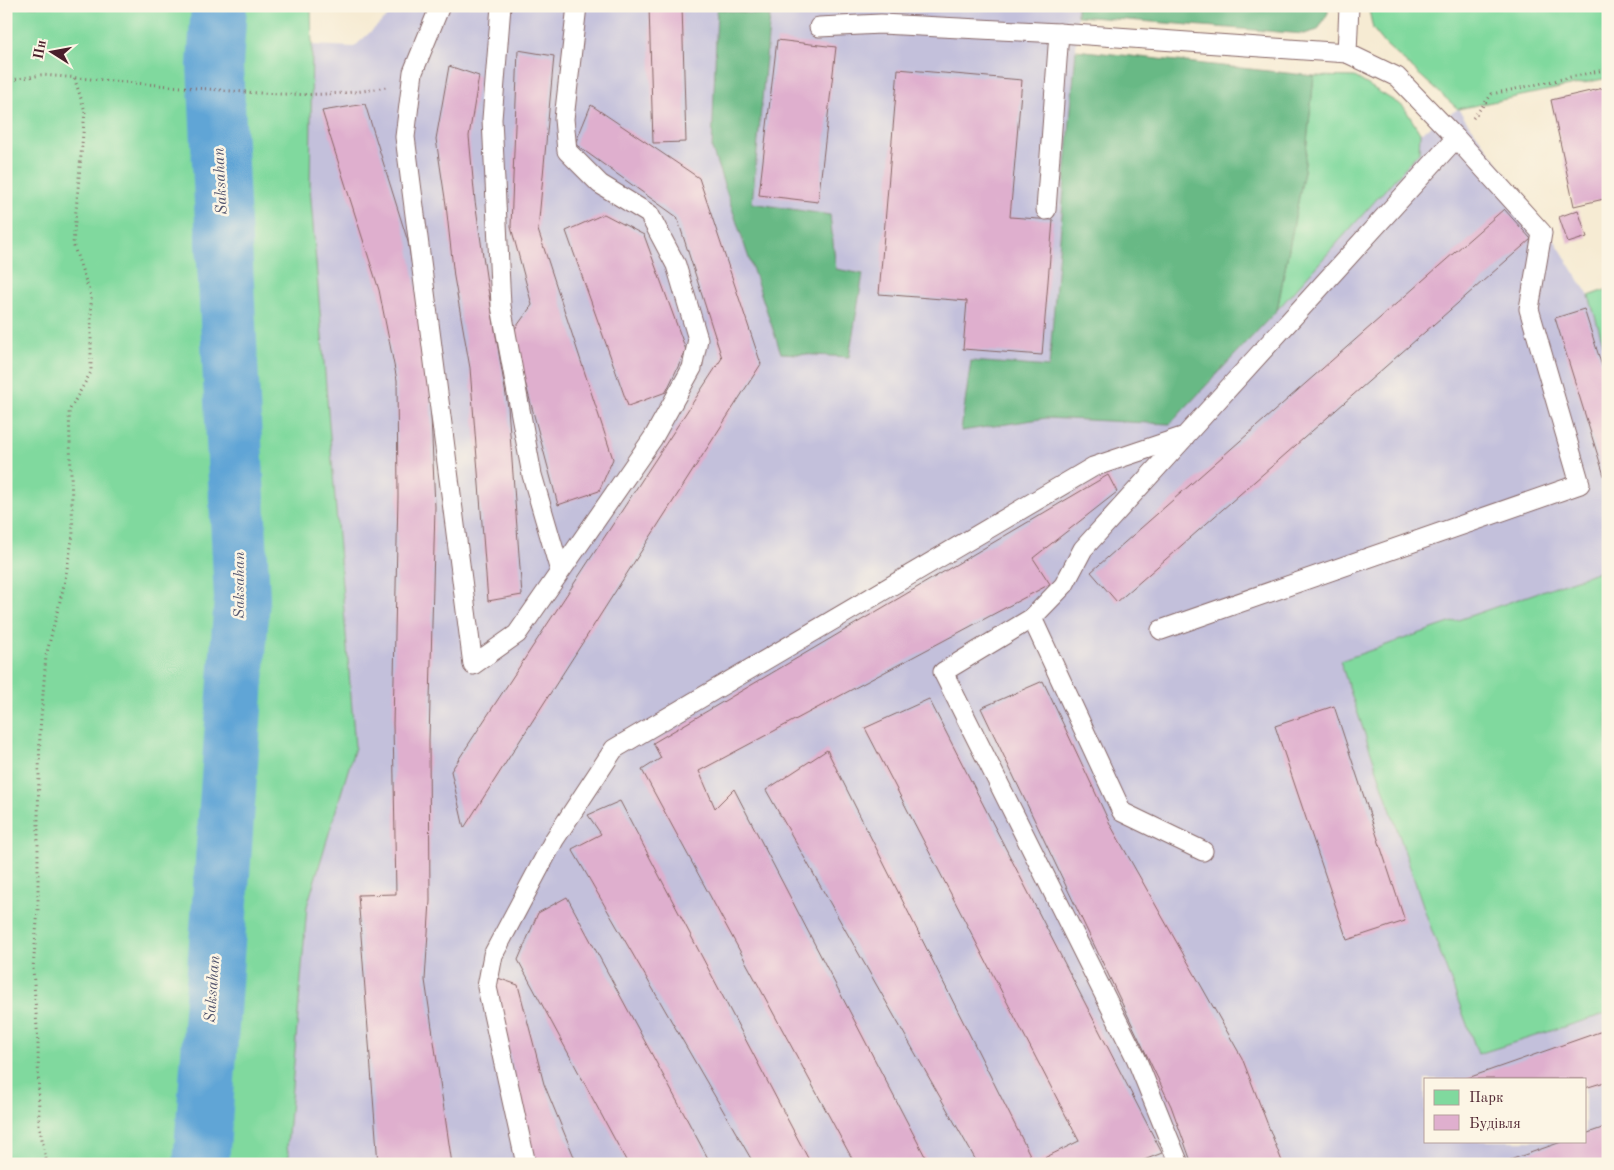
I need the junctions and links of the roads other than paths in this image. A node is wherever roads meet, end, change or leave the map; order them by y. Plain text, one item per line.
1 (440, 6) edge
2 (501, 6) edge
3 (577, 6) edge
4 (1349, 6) edge
5 (820, 27) dead end
6 (1059, 33) junction
7 (1348, 53) junction
8 (1456, 138) junction
9 (1046, 210) dead end
10 (1186, 436) junction
11 (560, 571) junction
12 (1032, 618) junction
13 (1161, 630) dead end
14 (1204, 851) dead end
15 (526, 1164) edge
16 (1179, 1164) edge

1 - 11 lane
2 - 11 lane
3 - 11 lane
4 - 7 lane
5 - 6 lane
6 - 7 lane
6 - 9 lane
7 - 8 lane
8 - 10 lane
8 - 13 lane
10 - 12 lane
10 - 15 lane
12 - 14 lane
12 - 16 lane

